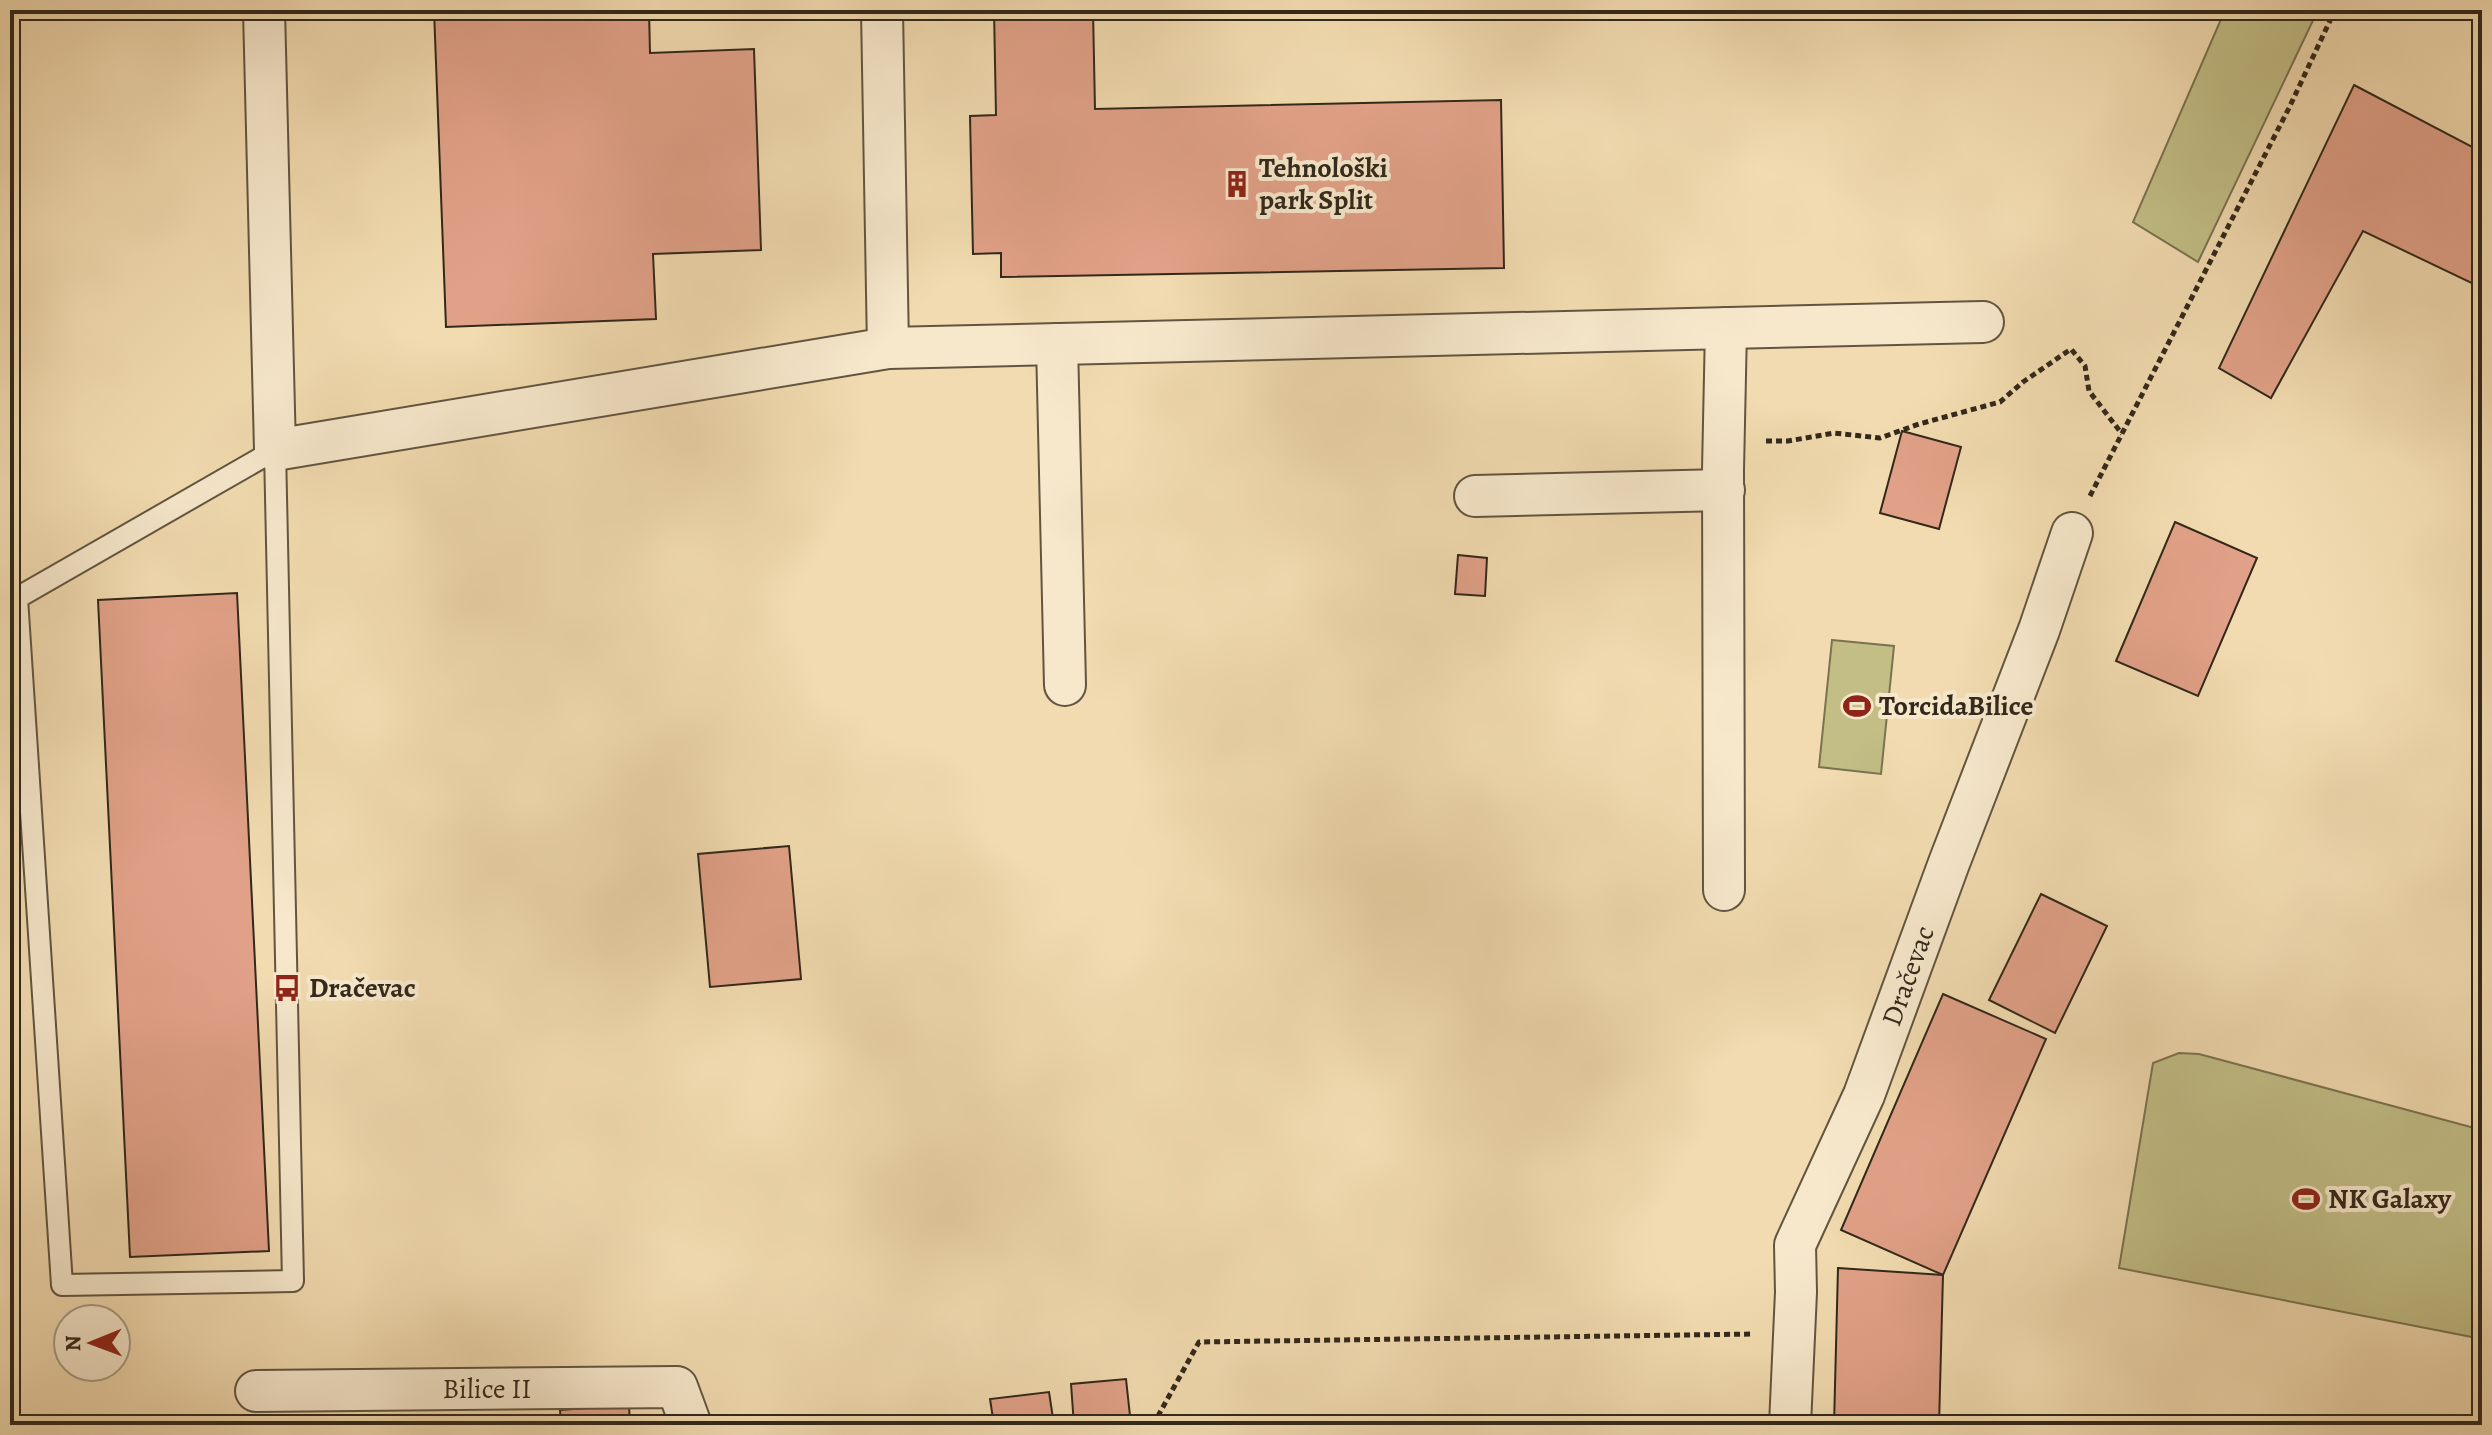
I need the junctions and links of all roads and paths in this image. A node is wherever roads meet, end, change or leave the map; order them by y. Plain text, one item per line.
1 (264, 10) edge
2 (882, 10) edge
3 (2335, 10) edge
4 (1983, 322) dead end
5 (1726, 328) junction
6 (1057, 344) junction
7 (888, 348) junction
8 (2122, 434) junction
9 (1724, 442) junction
10 (275, 450) junction
11 (1724, 490) junction
12 (1475, 496) dead end
13 (2072, 533) joint
14 (14, 600) edge
15 (1065, 685) dead end
16 (1724, 890) dead end
17 (1795, 1333) junction
18 (256, 1391) dead end
19 (691, 1425) edge
20 (1153, 1425) edge
21 (1790, 1425) edge

1 - 10 street
2 - 7 street
3 - 8 path
4 - 5 street
5 - 6 street
5 - 9 street
6 - 7 street
6 - 15 street
7 - 10 street
8 - 9 path
8 - 13 path
9 - 11 street
10 - 14 lane
10 - 14 lane
11 - 12 street
11 - 16 street
13 - 17 street, Dračevac
17 - 20 path
17 - 21 street, Dračevac
18 - 19 street, Bilice II

